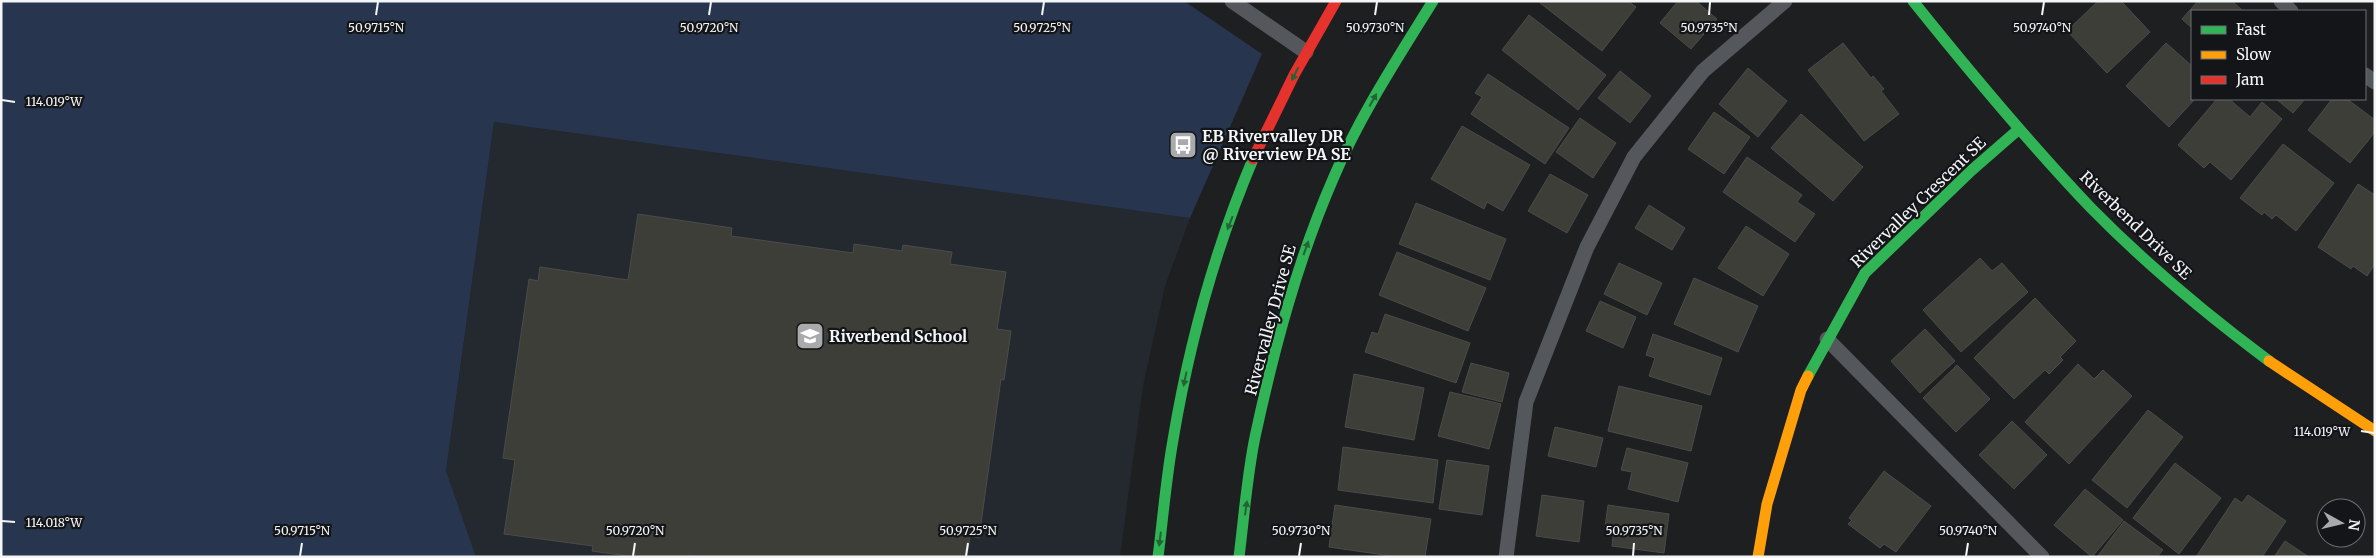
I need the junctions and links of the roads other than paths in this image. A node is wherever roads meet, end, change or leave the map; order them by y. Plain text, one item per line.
1 (1232, 1) edge
2 (1336, 1) edge
3 (1433, 1) edge
4 (1785, 1) edge
5 (1913, 1) edge
6 (2281, 1) edge
7 (2290, 10) edge
8 (1306, 52) junction
9 (2018, 129) junction
10 (1827, 339) junction
11 (2375, 431) edge
12 (1158, 557) edge
13 (1239, 557) edge
14 (1506, 557) edge
15 (1758, 557) edge
16 (2042, 557) edge

1 - 8 lane
2 - 8 street
13 -> 3 street, Rivervalley Drive SE
4 - 14 lane
5 - 9 street, Riverbend Drive SE
6 - 7 lane
8 -> 12 street
9 - 10 street, Rivervalley Crescent SE
9 - 11 street, Riverbend Drive SE
10 - 15 street, Rivervalley Crescent SE
10 - 16 lane

